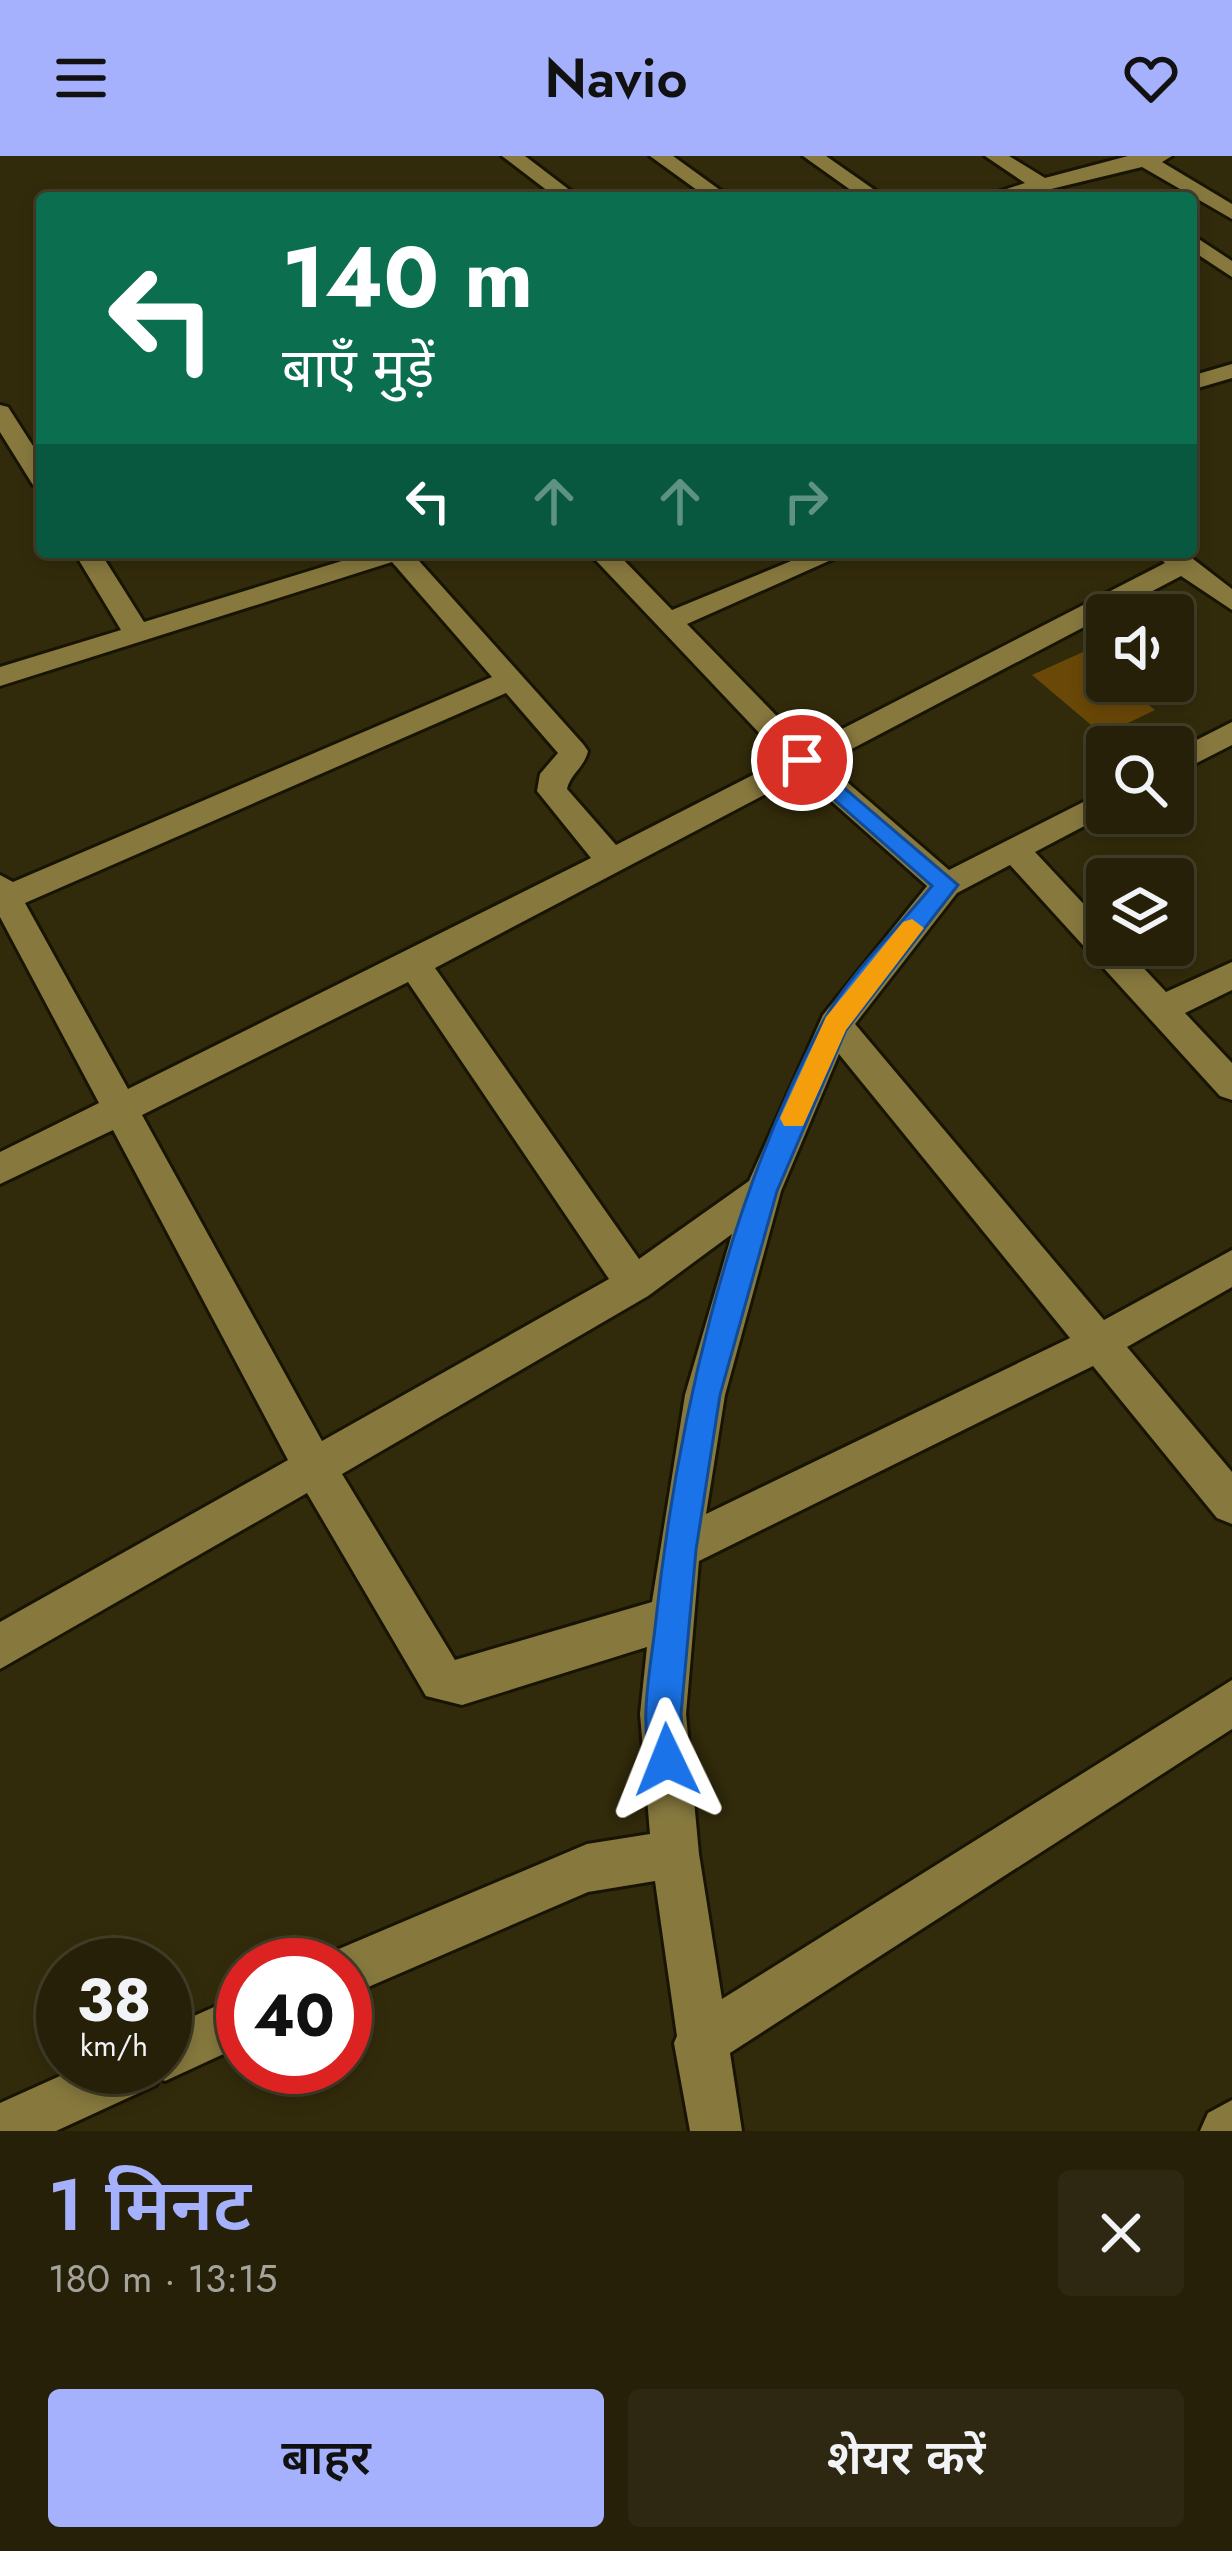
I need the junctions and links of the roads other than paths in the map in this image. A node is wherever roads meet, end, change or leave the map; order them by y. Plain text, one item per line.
1 (512, 156) edge
2 (660, 156) edge
3 (813, 156) edge
4 (995, 156) edge
5 (1148, 158) edge
6 (1040, 184) junction
7 (562, 192) edge
8 (712, 192) edge
9 (868, 192) edge
10 (1010, 192) edge
11 (1232, 213) edge
12 (1197, 245) edge
13 (1232, 271) edge
14 (1232, 371) edge
15 (1197, 381) edge
16 (0, 412) edge
17 (36, 470) edge
18 (91, 558) edge
19 (378, 558) edge
20 (403, 558) edge
21 (607, 558) edge
22 (821, 558) edge
23 (1175, 558) edge
24 (1232, 602) edge
25 (669, 621) junction
26 (136, 632) junction
27 (0, 676) edge
28 (512, 679) junction
29 (1232, 732) edge
30 (1194, 753) edge
31 (802, 760) junction
32 (1086, 812) edge
33 (1015, 851) junction
34 (611, 860) junction
35 (946, 885) junction
36 (3, 892) edge
37 (414, 964) junction
38 (1232, 975) edge
39 (1161, 1009) junction
40 (835, 1024) junction
41 (1232, 1086) edge
42 (123, 1108) junction
43 (0, 1169) edge
44 (763, 1191) junction
45 (1232, 1267) edge
46 (634, 1285) junction
47 (1099, 1343) junction
48 (316, 1468) junction
49 (1232, 1504) edge
50 (680, 1550) junction
51 (673, 1617) junction
52 (0, 1647) edge
53 (1232, 1703) edge
54 (675, 1854) junction
55 (372, 1960) edge
56 (699, 2043) junction
57 (79, 2094) edge
58 (0, 2130) edge
59 (716, 2131) edge

1 - 7 street
2 - 8 street
3 - 9 street
4 - 6 street
5 - 6 street
5 - 11 street
6 - 10 street
12 - 13 street
14 - 15 street
16 - 17 street
18 - 26 street
19 - 26 street
20 - 28 street
21 - 25 street
22 - 25 street
23 - 24 street
23 - 31 street
25 - 31 street
26 - 27 street
28 - 34 street
28 - 36 street
29 - 30 street
31 - 34 street
31 - 35 street
32 - 33 street
33 - 35 street
33 - 39 street
34 - 37 street
35 - 40 street
36 - 42 street
37 - 42 street
37 - 46 street
38 - 39 street
39 - 41 street
40 - 44 street
40 - 47 street
42 - 43 street
42 - 48 street
44 - 46 street
44 - 50 street
45 - 47 street
46 - 48 street
47 - 49 street
47 - 50 street
48 - 51 street
48 - 52 street
50 - 51 street
51 - 54 street
53 - 56 street
54 - 55 street
54 - 56 street
56 - 59 street
57 - 58 street

